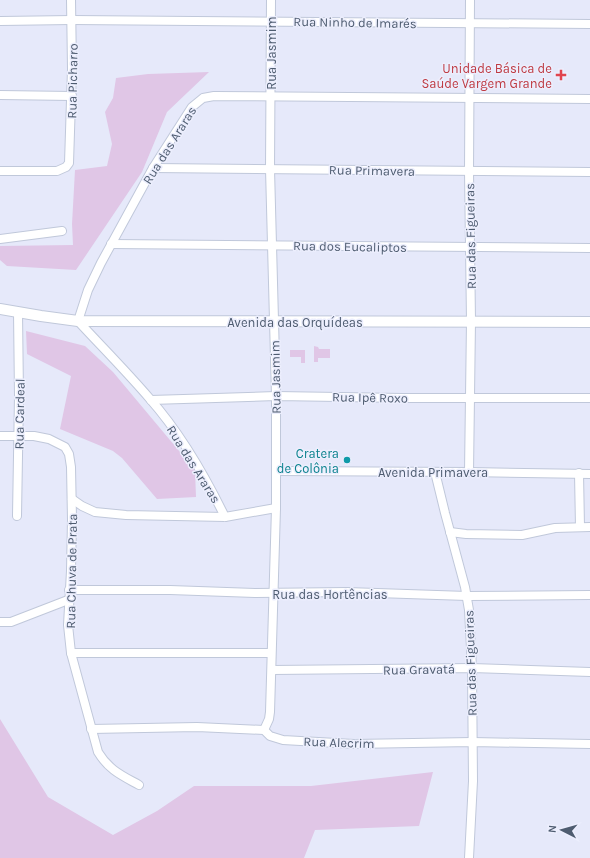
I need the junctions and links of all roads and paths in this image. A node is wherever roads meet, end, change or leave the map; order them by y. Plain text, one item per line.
1 (71, 0) edge
2 (271, 0) edge
3 (470, 0) edge
4 (72, 20) junction
5 (0, 21) edge
6 (271, 21) junction
7 (469, 23) junction
8 (590, 24) edge
9 (0, 96) edge
10 (72, 96) junction
11 (270, 96) junction
12 (469, 98) junction
13 (590, 99) edge
14 (154, 168) junction
15 (270, 169) junction
16 (0, 171) edge
17 (469, 171) junction
18 (590, 172) edge
19 (62, 231) dead end
20 (0, 239) edge
21 (111, 244) junction
22 (271, 245) junction
23 (470, 247) junction
24 (590, 248) edge
25 (0, 309) edge
26 (18, 312) junction
27 (78, 320) junction
28 (471, 321) junction
29 (274, 322) junction
30 (590, 322) edge
31 (276, 396) junction
32 (470, 397) junction
33 (590, 398) edge
34 (151, 400) junction
35 (0, 436) edge
36 (19, 436) junction
37 (276, 471) junction
38 (435, 472) junction
39 (469, 472) junction
40 (579, 473) junction
41 (590, 474) edge
42 (72, 499) junction
43 (276, 508) junction
44 (17, 516) dead end
45 (225, 517) junction
46 (580, 527) junction
47 (590, 527) edge
48 (450, 532) junction
49 (69, 590) junction
50 (273, 593) junction
51 (590, 595) edge
52 (467, 596) junction
53 (68, 600) junction
54 (0, 622) edge
55 (71, 653) junction
56 (271, 653) junction
57 (472, 668) junction
58 (272, 670) junction
59 (590, 672) edge
60 (91, 729) junction
61 (264, 730) junction
62 (472, 742) junction
63 (590, 744) edge
64 (139, 785) dead end
65 (469, 858) edge

1 - 4 street, Rua Picharro
2 - 6 street, Rua Jasmim
3 - 7 street, Rua das Figueiras
4 - 5 street, Rua Ninho de Imarés
4 - 6 street, Rua Ninho de Imarés
4 - 10 street, Rua Picharro
6 - 7 street, Rua Ninho de Imarés
6 - 11 street, Rua Jasmim
7 - 8 street, Rua Ninho de Imarés
7 - 12 street, Rua das Figueiras
9 - 10 street
10 - 16 street, Rua Picharro
11 - 12 street, Rua das Araras
11 - 14 street, Rua das Araras
11 - 15 street, Rua Jasmim
12 - 13 street, Rua das Araras
12 - 17 street, Rua das Figueiras
14 - 15 street, Rua Primavera
14 - 21 street, Rua das Araras
15 - 17 street, Rua Primavera
15 - 22 street, Rua Jasmim
17 - 18 street, Rua Primavera
17 - 23 street, Rua das Figueiras
19 - 20 street
21 - 22 street, Rua dos Eucaliptos
21 - 27 street, Rua das Araras
22 - 23 street, Rua dos Eucaliptos
22 - 29 street, Rua Jasmim
23 - 24 street, Rua dos Eucaliptos
23 - 28 street, Rua das Figueiras
25 - 26 street, Avenida das Orquídeas
26 - 27 street, Avenida das Orquídeas
26 - 36 street, Rua Cardeal
27 - 29 street, Avenida das Orquídeas
27 - 34 street, Rua das Araras
28 - 29 street, Avenida das Orquídeas
28 - 30 street, Avenida das Orquídeas
28 - 32 street, Rua das Figueiras
29 - 31 street, Rua Jasmim
31 - 32 street, Rua Ipê Roxo
31 - 34 street, Rua Ipê Roxo
31 - 37 street, Rua Jasmim
32 - 33 street, Rua Ipê Roxo
32 - 39 street, Rua das Figueiras
34 - 45 street, Rua das Araras
35 - 36 street
36 - 42 street, Rua Chuva de Prata
36 - 44 street, Rua Cardeal
37 - 38 street, Avenida Primavera
37 - 43 street, Rua Jasmim
38 - 39 street, Avenida Primavera
38 - 48 street, Rua das Figueiras
39 - 40 street, Avenida Primavera
40 - 41 street, Avenida Primavera
40 - 46 street
42 - 45 street
42 - 49 street, Rua Chuva de Prata
43 - 45 street
43 - 50 street, Rua Jasmim
46 - 47 street
46 - 48 street
48 - 52 street, Rua das Figueiras
49 - 50 street, Rua das Hortências
49 - 53 street, Rua Chuva de Prata
50 - 52 street, Rua das Hortências
50 - 56 street, Rua Jasmim
51 - 52 street, Rua das Hortências
52 - 57 street, Rua das Figueiras
53 - 54 street
53 - 55 street, Rua Chuva de Prata
55 - 56 street
55 - 60 street, Rua Chuva de Prata
56 - 58 street, Rua Jasmim
57 - 58 street, Rua Gravatá
57 - 59 street, Rua Gravatá
57 - 62 street, Rua das Figueiras
58 - 61 street, Rua Jasmim
60 - 61 street, Rua Alecrim
60 - 64 street, Rua Chuva de Prata
61 - 62 street, Rua Alecrim
62 - 63 street, Rua Alecrim
62 - 65 street, Rua das Figueiras

